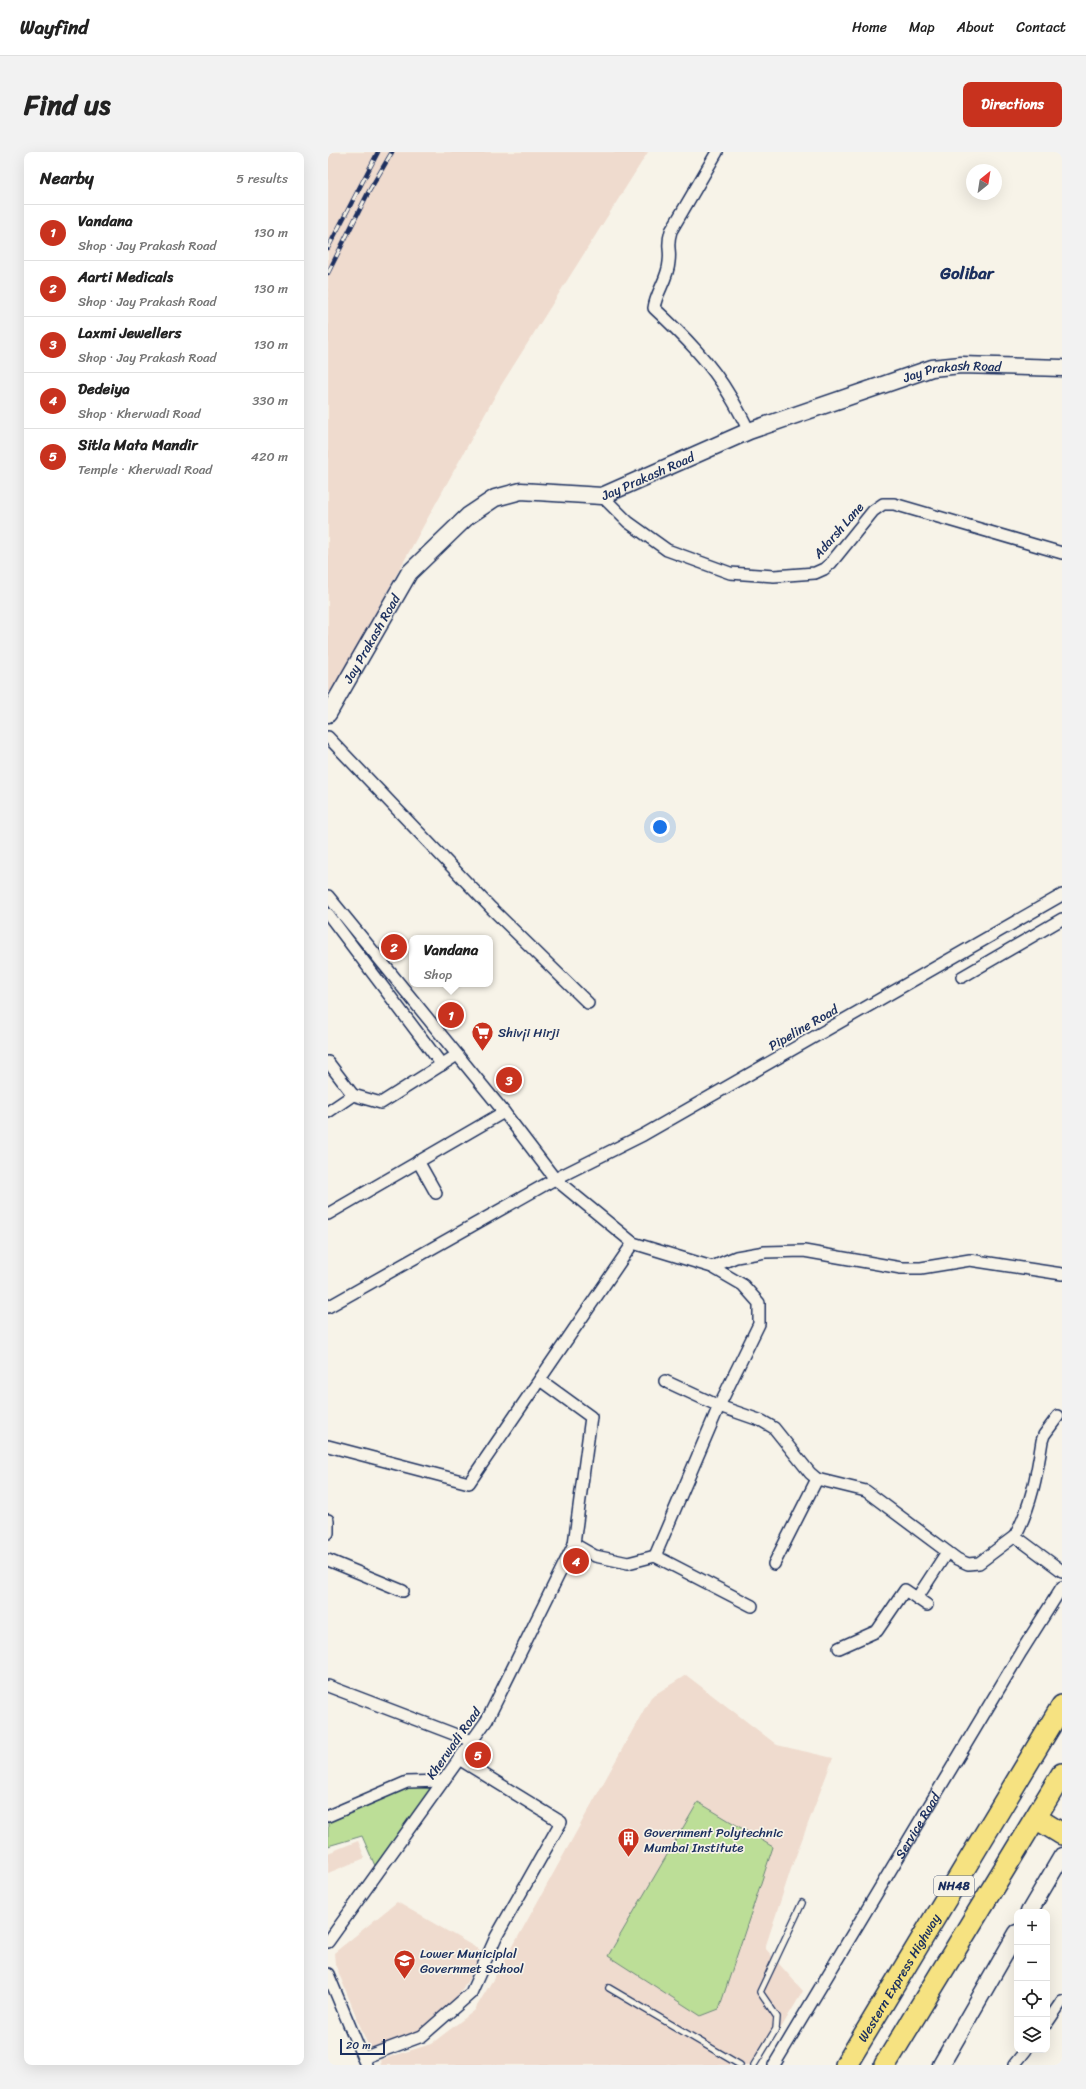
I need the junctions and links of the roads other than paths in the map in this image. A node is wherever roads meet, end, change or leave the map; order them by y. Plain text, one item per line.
1 (717, 152) edge
2 (1062, 368) edge
3 (749, 431) junction
4 (602, 496) junction
5 (1062, 553) edge
6 (328, 714) edge
7 (328, 738) edge
8 (328, 896) edge
9 (1062, 896) edge
10 (328, 914) edge
11 (1062, 919) edge
12 (962, 977) dead end
13 (588, 1003) dead end
14 (458, 1055) junction
15 (328, 1062) edge
16 (442, 1065) junction
17 (353, 1095) junction
18 (328, 1112) edge
19 (504, 1112) junction
20 (418, 1161) junction
21 (555, 1179) junction
22 (436, 1193) dead end
23 (328, 1214) edge
24 (633, 1243) junction
25 (712, 1268) junction
26 (1062, 1274) edge
27 (328, 1307) edge
28 (540, 1380) junction
29 (665, 1381) dead end
30 (719, 1406) junction
31 (1058, 1416) dead end
32 (328, 1446) edge
33 (817, 1479) junction
34 (328, 1520) edge
35 (328, 1533) edge
36 (1015, 1536) junction
37 (574, 1544) junction
38 (947, 1552) junction
39 (655, 1556) junction
40 (328, 1560) edge
41 (774, 1564) dead end
42 (1062, 1571) edge
43 (1062, 1587) edge
44 (403, 1591) dead end
45 (917, 1598) junction
46 (927, 1605) dead end
47 (752, 1606) dead end
48 (840, 1648) dead end
49 (328, 1686) edge
50 (1062, 1706) edge
51 (472, 1741) junction
52 (459, 1759) junction
53 (1062, 1774) edge
54 (443, 1782) junction
55 (328, 1816) edge
56 (1036, 1818) junction
57 (1062, 1834) edge
58 (1062, 1856) edge
59 (802, 1903) dead end
60 (1031, 1909) edge
61 (1014, 1938) edge
62 (328, 1942) edge
63 (328, 1974) edge
64 (609, 1988) dead end
65 (1062, 2001) edge
66 (1050, 2019) edge
67 (1024, 2053) edge
68 (365, 2061) edge
69 (740, 2065) edge
70 (754, 2065) edge
71 (774, 2065) edge
72 (846, 2065) edge
73 (885, 2065) edge
74 (940, 2065) edge
75 (1014, 2065) edge

1 - 3 street
2 - 3 street, Jay Prakash Road
3 - 4 street, Jay Prakash Road
4 - 5 street, Adarsh Lane
4 - 6 street, Jay Prakash Road
7 - 13 street
8 - 14 street
9 - 21 street, Pipeline Road
10 - 16 street
11 - 12 street
14 - 16 street
14 - 19 street
15 - 17 street
16 - 17 street
17 - 18 street
19 - 20 street
19 - 21 street
20 - 22 street
20 - 23 street
21 - 24 street
21 - 27 street, Pipeline Road
24 - 25 street
24 - 28 street
25 - 26 street
25 - 30 street
28 - 32 street
28 - 37 street, Kherwadi Road
29 - 30 street
30 - 33 street
30 - 39 street
31 - 36 street
33 - 38 street
33 - 41 street
34 - 35 street
36 - 38 street
36 - 42 street
37 - 39 street
37 - 51 street, Kherwadi Road
38 - 45 street
39 - 47 street
40 - 44 street
43 - 71 street, Service Road
45 - 46 street
45 - 48 street
49 - 51 street
50 - 72 highway, Western Express Highway / NH48
51 - 52 street, Kherwadi Road
52 - 54 street, Kherwadi Road
52 - 68 street
53 - 56 highway, NH48
54 - 55 street
54 - 62 street, Kherwadi Road
56 - 57 highway
56 - 73 highway, NH48
58 - 60 street
59 - 70 lane
61 - 74 street
63 - 68 street
64 - 69 lane
65 - 66 street
67 - 75 street

